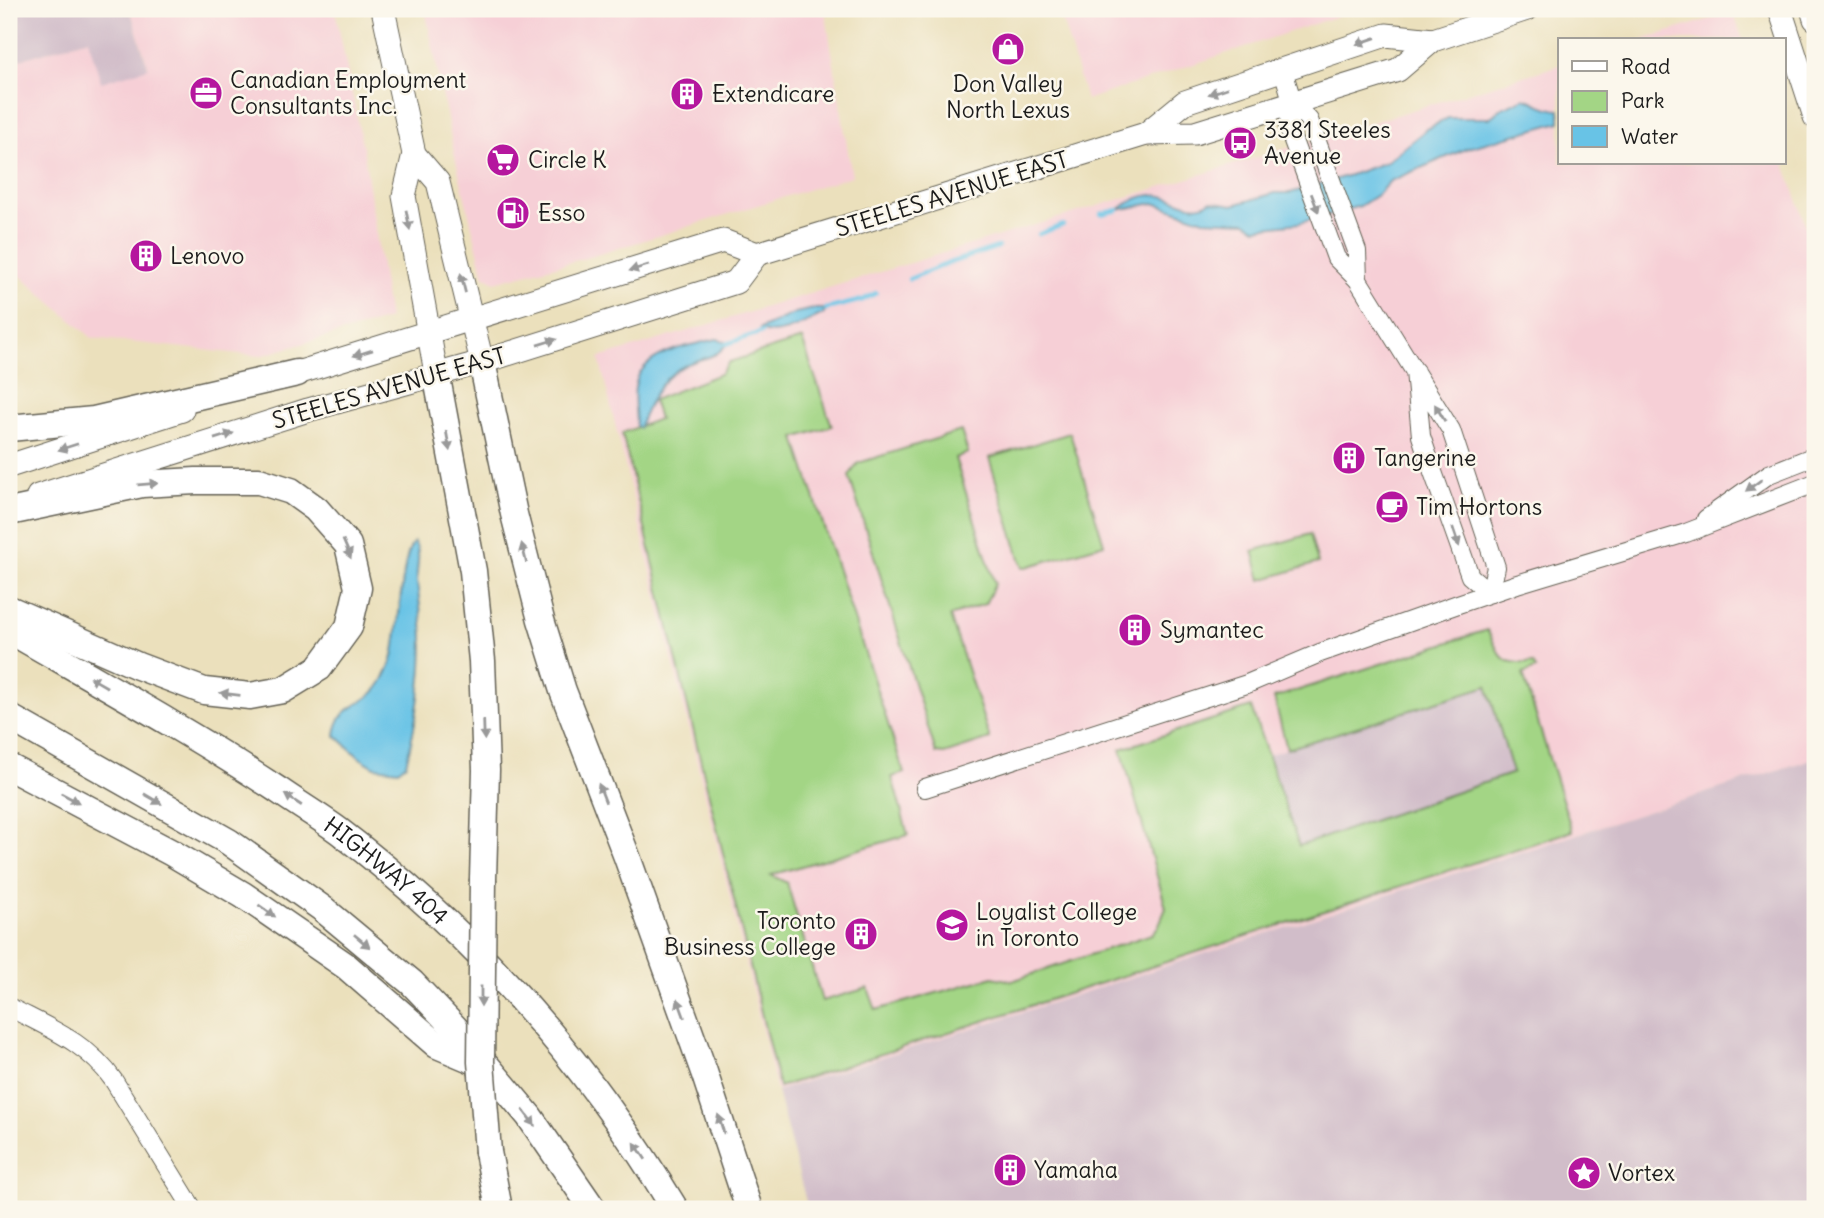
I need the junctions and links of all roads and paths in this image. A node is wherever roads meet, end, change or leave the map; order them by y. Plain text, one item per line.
1 (383, 9) edge
2 (1527, 9) edge
3 (1780, 9) edge
4 (1812, 9) edge
5 (1815, 19) edge
6 (1433, 40) junction
7 (1283, 69) junction
8 (1293, 104) junction
9 (1815, 117) edge
10 (1146, 134) junction
11 (414, 154) junction
12 (757, 254) junction
13 (1359, 279) junction
14 (471, 320) junction
15 (429, 333) junction
16 (482, 362) junction
17 (1415, 371) junction
18 (296, 373) junction
19 (436, 373) junction
20 (9, 428) edge
21 (1815, 456) edge
22 (9, 466) edge
23 (1815, 483) edge
24 (9, 506) edge
25 (9, 512) edge
26 (1686, 533) junction
27 (1490, 593) junction
28 (9, 609) edge
29 (9, 630) edge
30 (9, 717) edge
31 (9, 767) edge
32 (925, 788) dead end
33 (9, 1007) edge
34 (486, 1065) junction
35 (193, 1209) edge
36 (499, 1209) edge
37 (593, 1209) edge
38 (675, 1209) edge
39 (749, 1209) edge

1 - 11 main road
2 - 6 main road, STEELES AVENUE EAST
3 - 9 main road
4 - 5 main road
6 -> 7 main road, STEELES AVENUE EAST
6 - 8 main road, STEELES AVENUE EAST
7 - 8 street
7 -> 10 main road, STEELES AVENUE EAST
8 - 10 main road, STEELES AVENUE EAST
8 - 13 street
8 -> 13 street
10 - 12 main road, STEELES AVENUE EAST
14 -> 11 main road
11 -> 15 main road
12 -> 14 main road, STEELES AVENUE EAST
16 -> 12 main road, STEELES AVENUE EAST
13 - 17 street
14 - 15 main road, STEELES AVENUE EAST
14 - 16 main road
15 -> 18 main road, STEELES AVENUE EAST
15 - 19 main road
16 - 19 main road, STEELES AVENUE EAST
39 -> 16 highway
17 -> 27 street
27 -> 17 street
18 - 20 highway
18 -> 22 main road, STEELES AVENUE EAST
24 -> 19 main road, STEELES AVENUE EAST
19 -> 36 highway, bridge
21 -> 26 street
23 - 26 street
25 -> 28 highway
26 - 27 street
27 - 32 street
38 -> 29 highway, HIGHWAY 404
30 -> 34 highway
31 -> 34 highway
33 - 35 street
34 -> 37 highway

